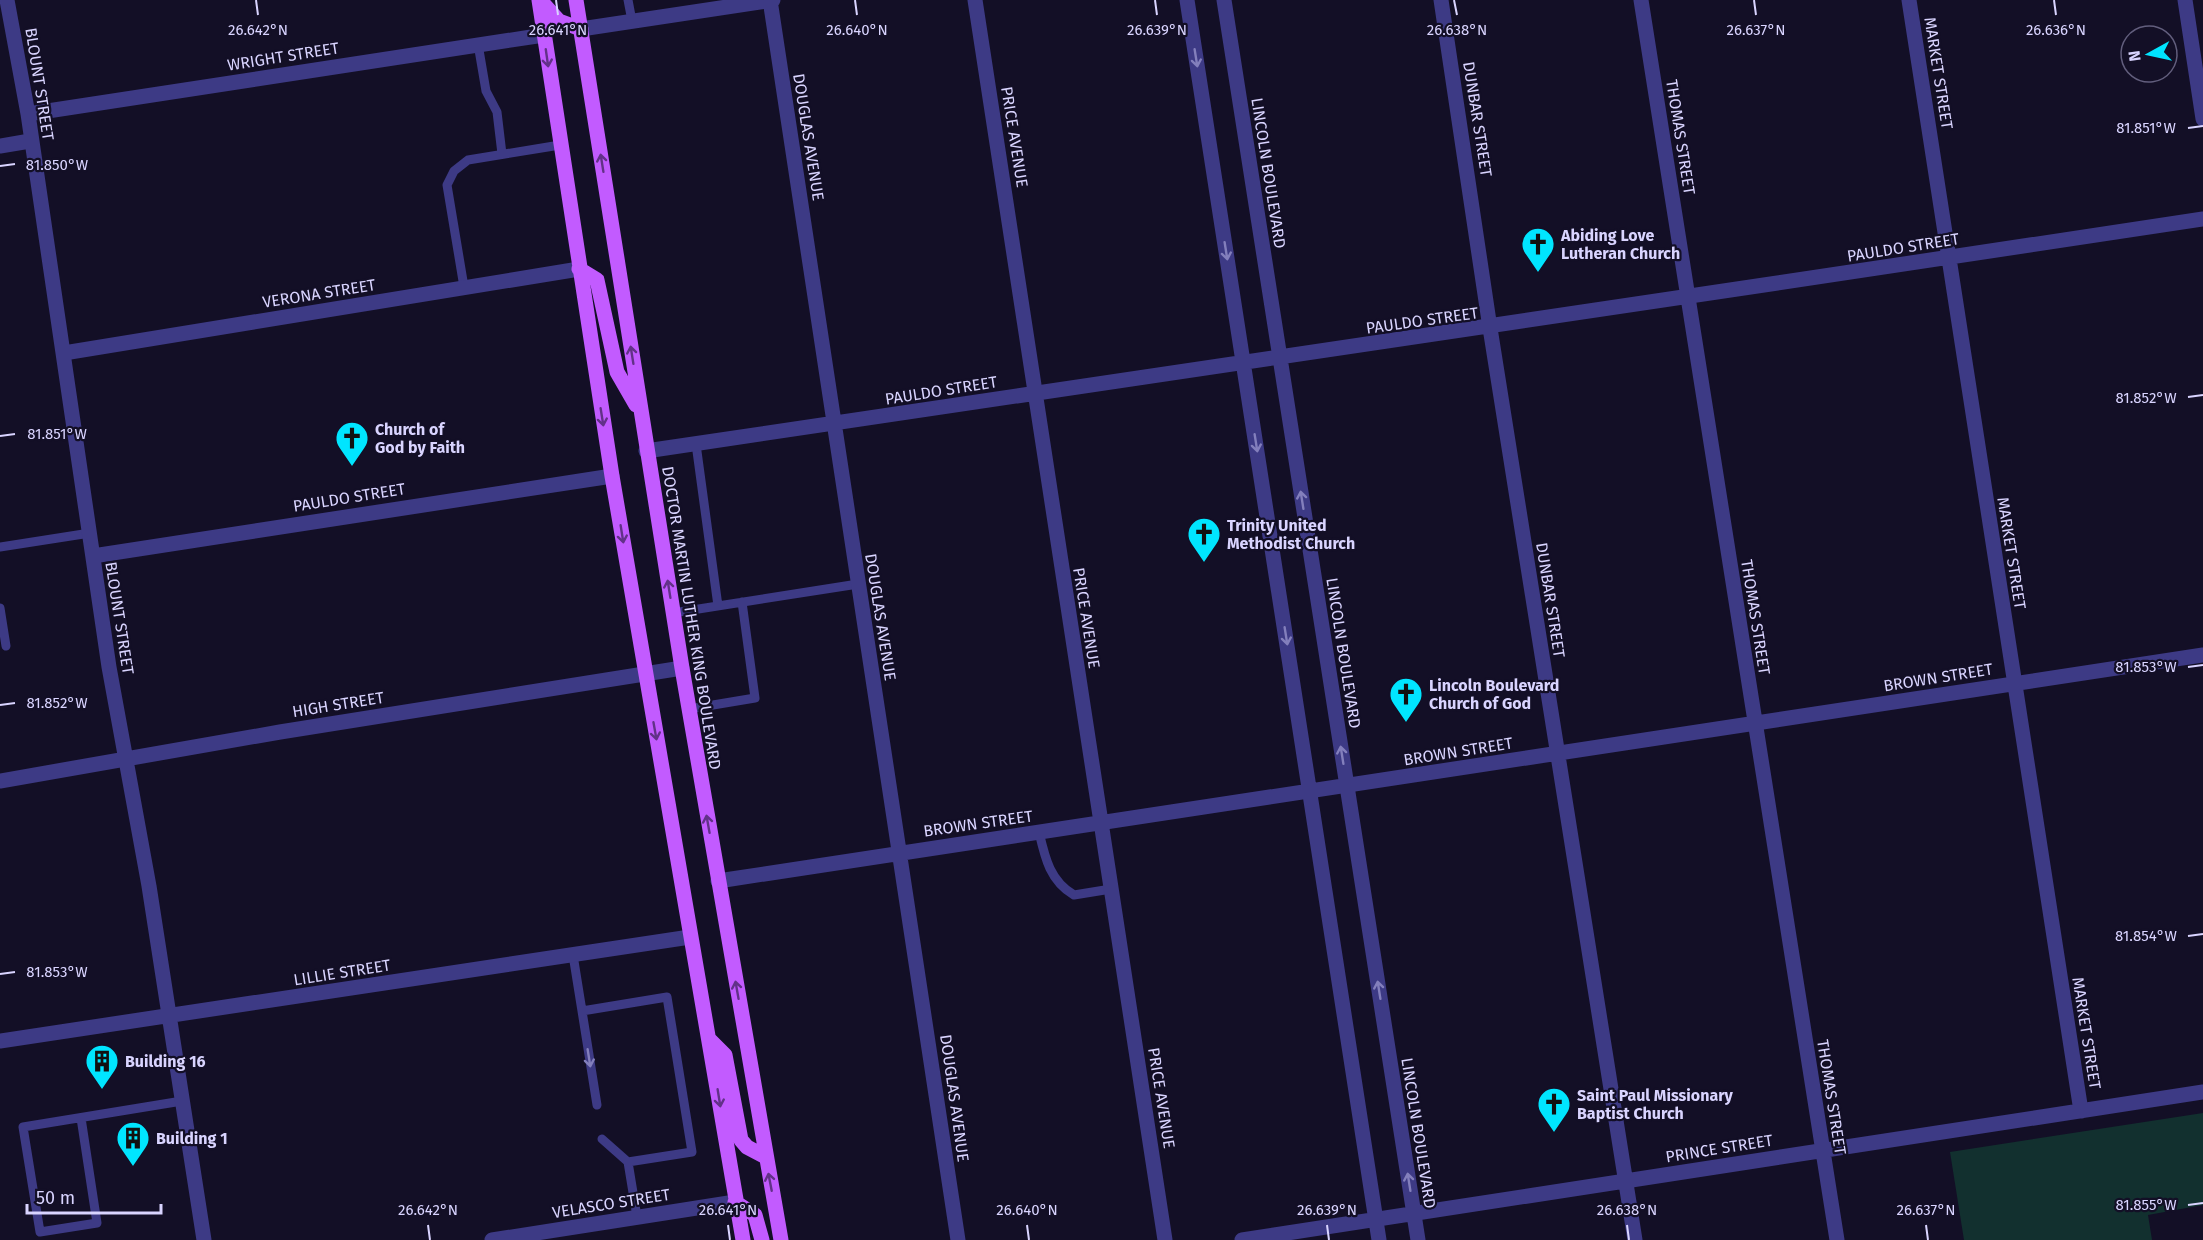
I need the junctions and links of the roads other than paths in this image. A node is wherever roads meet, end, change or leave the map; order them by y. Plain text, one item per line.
1 (8, 0) edge
2 (539, 0) edge
3 (576, 0) edge
4 (628, 0) edge
5 (771, 0) edge
6 (975, 0) edge
7 (1187, 0) edge
8 (1224, 0) edge
9 (1441, 0) edge
10 (1641, 0) edge
11 (1909, 0) edge
12 (2185, 0) edge
13 (632, 21) junction
14 (581, 29) junction
15 (544, 35) junction
16 (478, 44) junction
17 (28, 114) junction
18 (2203, 119) edge
19 (30, 141) junction
20 (560, 145) junction
21 (0, 146) edge
22 (502, 154) junction
23 (2203, 219) edge
24 (1950, 258) junction
25 (579, 269) junction
26 (464, 287) junction
27 (1688, 297) junction
28 (1490, 328) junction
29 (64, 353) junction
30 (1280, 357) junction
31 (1244, 362) junction
32 (1036, 393) junction
33 (641, 413) junction
34 (835, 425) junction
35 (696, 444) junction
36 (646, 451) junction
37 (612, 476) junction
38 (90, 533) junction
39 (0, 548) edge
40 (93, 556) junction
41 (858, 584) junction
42 (742, 602) junction
43 (718, 606) junction
44 (0, 608) edge
45 (673, 613) junction
46 (6, 646) dead end
47 (2203, 655) edge
48 (682, 668) junction
49 (645, 673) junction
50 (2014, 683) junction
51 (689, 709) junction
52 (1755, 723) junction
53 (1557, 754) junction
54 (127, 759) junction
55 (0, 781) edge
56 (1347, 787) junction
57 (1309, 792) junction
58 (1101, 823) junction
59 (1039, 832) junction
60 (901, 853) junction
61 (718, 881) junction
62 (1111, 889) junction
63 (690, 937) junction
64 (573, 955) junction
65 (582, 1011) junction
66 (169, 1017) junction
67 (710, 1040) junction
68 (0, 1041) edge
69 (2203, 1092) edge
70 (182, 1101) junction
71 (597, 1105) dead end
72 (2081, 1112) junction
73 (81, 1118) junction
74 (602, 1139) dead end
75 (1822, 1150) junction
76 (766, 1157) junction
77 (628, 1162) junction
78 (1626, 1181) junction
79 (735, 1202) junction
80 (1414, 1214) junction
81 (637, 1217) junction
82 (1376, 1220) junction
83 (204, 1240) edge
84 (492, 1240) edge
85 (742, 1240) edge
86 (762, 1240) edge
87 (781, 1240) edge
88 (958, 1240) edge
89 (1165, 1240) edge
90 (1242, 1240) edge
91 (1379, 1240) edge
92 (1418, 1240) edge
93 (1635, 1240) edge
94 (1837, 1240) edge

1 - 17 street, BLOUNT STREET
2 - 14 main road
2 - 15 main road
3 - 14 main road, DOCTOR MARTIN LUTHER KING BOULEVARD
4 - 13 lane
5 - 13 street
5 - 34 street, DOUGLAS AVENUE
6 - 32 street, PRICE AVENUE
7 -> 31 street
8 - 30 street, LINCOLN BOULEVARD
9 - 28 street, DUNBAR STREET
10 - 27 street, THOMAS STREET
11 - 24 street, MARKET STREET
12 - 18 street
13 - 14 street
33 -> 14 main road, DOCTOR MARTIN LUTHER KING BOULEVARD
15 - 16 street, WRIGHT STREET
15 -> 20 main road
16 - 17 street, WRIGHT STREET
16 - 22 lane
17 - 19 street, BLOUNT STREET
19 - 21 street
19 - 29 street, BLOUNT STREET
20 - 22 lane
20 - 25 main road
22 - 26 lane
23 - 24 street, PAULDO STREET
24 - 27 street, PAULDO STREET
24 - 50 street, MARKET STREET
25 - 26 street, VERONA STREET
25 - 33 main road
25 -> 37 main road
26 - 29 street, VERONA STREET
27 - 28 street, PAULDO STREET
27 - 52 street, THOMAS STREET
28 - 30 street, PAULDO STREET
28 - 53 street, DUNBAR STREET
29 - 38 street, BLOUNT STREET
30 - 31 street, PAULDO STREET
56 -> 30 street, LINCOLN BOULEVARD
31 - 32 street, PAULDO STREET
31 -> 57 street
32 - 34 street, PAULDO STREET
32 - 58 street, PRICE AVENUE
33 - 36 main road, DOCTOR MARTIN LUTHER KING BOULEVARD
34 - 35 street, PAULDO STREET
34 - 41 street, DOUGLAS AVENUE
35 - 36 street, PAULDO STREET
35 - 43 lane
45 -> 36 main road, DOCTOR MARTIN LUTHER KING BOULEVARD
37 - 40 street, PAULDO STREET
37 -> 49 main road
38 - 39 lane
38 - 40 street, BLOUNT STREET
40 - 54 street, BLOUNT STREET
41 - 42 lane
41 - 60 street, DOUGLAS AVENUE
42 - 43 lane
42 - 51 lane
43 - 45 lane
44 - 46 lane
45 - 48 main road, DOCTOR MARTIN LUTHER KING BOULEVARD
47 - 50 street, BROWN STREET
48 - 49 street, HIGH STREET
48 - 51 main road, DOCTOR MARTIN LUTHER KING BOULEVARD
49 - 54 street, HIGH STREET
49 -> 63 main road
50 - 52 street, BROWN STREET
50 - 72 street, MARKET STREET
61 -> 51 main road, DOCTOR MARTIN LUTHER KING BOULEVARD
52 - 53 street, BROWN STREET
52 - 75 street, THOMAS STREET
53 - 56 street, BROWN STREET
53 - 78 street, DUNBAR STREET
54 - 55 street, HIGH STREET
54 - 66 street, BLOUNT STREET
56 - 57 street, BROWN STREET
80 -> 56 street, LINCOLN BOULEVARD
57 - 58 street, BROWN STREET
57 - 82 street
58 - 59 street, BROWN STREET
58 - 62 street, PRICE AVENUE
59 - 60 street, BROWN STREET
59 - 62 lane
60 - 61 street, BROWN STREET
60 - 88 street, DOUGLAS AVENUE
76 -> 61 main road, DOCTOR MARTIN LUTHER KING BOULEVARD
62 - 89 street, PRICE AVENUE
63 - 64 street, LILLIE STREET
63 - 67 main road
64 - 65 lane
64 - 66 street, LILLIE STREET
65 -> 71 lane
65 - 77 lane
66 - 68 street, LILLIE STREET
66 - 70 street, BLOUNT STREET
67 - 76 main road
67 -> 79 main road
69 - 72 street, PRINCE STREET
70 - 73 lane
70 - 83 street, BLOUNT STREET
72 - 75 street, PRINCE STREET
73 - 73 lane
74 - 77 lane
75 - 78 street, PRINCE STREET
75 - 94 street, THOMAS STREET
87 -> 76 main road, DOCTOR MARTIN LUTHER KING BOULEVARD
77 - 81 lane
78 - 80 street, PRINCE STREET
78 - 93 street, DUNBAR STREET
79 - 81 street, VELASCO STREET
79 - 85 main road
79 - 86 main road
80 - 82 street, PRINCE STREET
80 - 92 street, LINCOLN BOULEVARD
81 - 84 street, VELASCO STREET
82 - 90 street, PRINCE STREET
82 - 91 street

